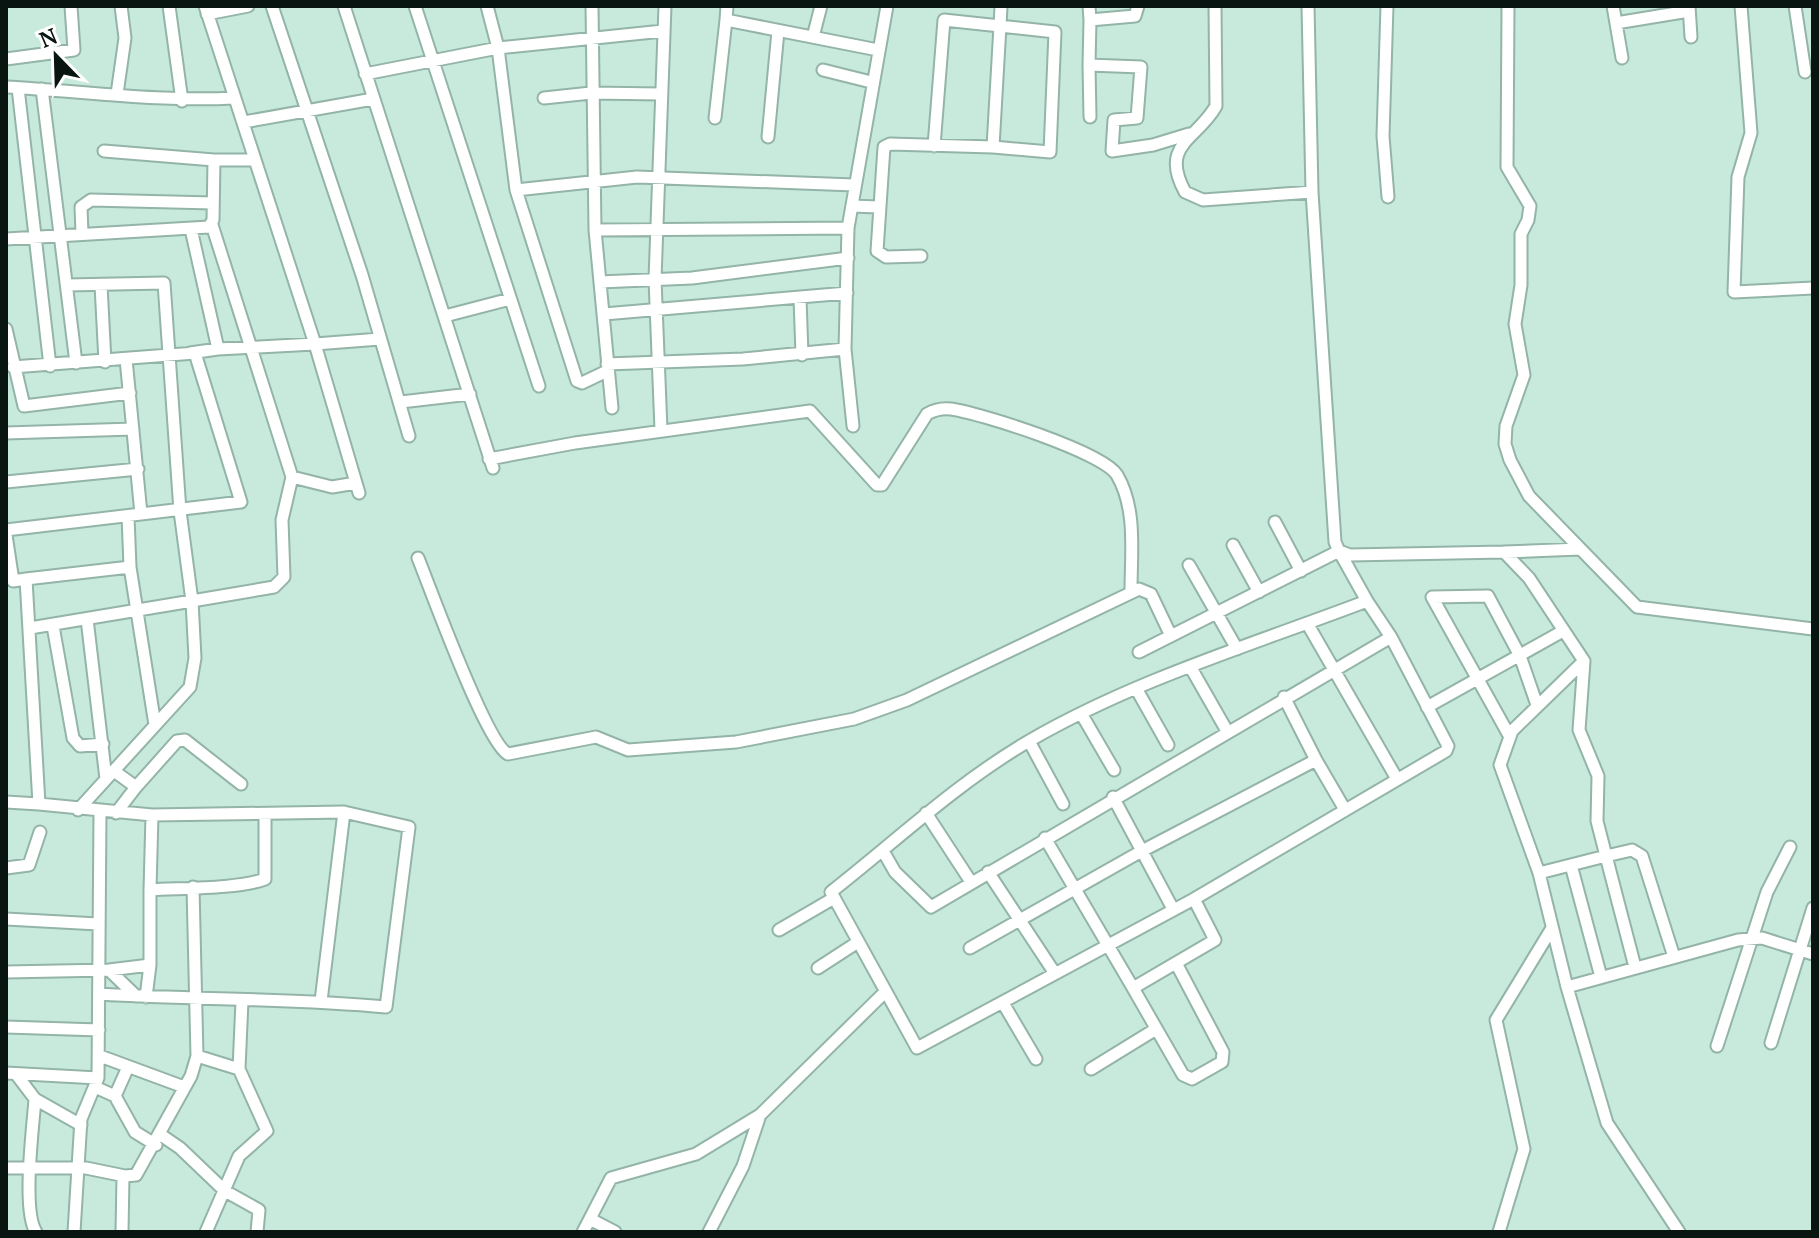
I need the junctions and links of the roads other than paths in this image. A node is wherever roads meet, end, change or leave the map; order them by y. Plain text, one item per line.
1 (71, 6) edge
2 (121, 6) edge
3 (169, 6) edge
4 (248, 6) edge
5 (272, 6) edge
6 (344, 6) edge
7 (415, 6) edge
8 (488, 6) edge
9 (496, 6) edge
10 (592, 6) edge
11 (665, 6) edge
12 (727, 6) edge
13 (821, 6) edge
14 (887, 6) edge
15 (1001, 6) edge
16 (1089, 6) edge
17 (1138, 6) edge
18 (1215, 6) edge
19 (1308, 6) edge
20 (1387, 6) edge
21 (1508, 6) edge
22 (1613, 6) edge
23 (1741, 6) edge
24 (1795, 6) edge
25 (1689, 8) edge
26 (206, 10) edge
27 (726, 20) junction
28 (1090, 20) junction
29 (1616, 23) junction
30 (1000, 26) junction
31 (663, 31) junction
32 (778, 31) junction
33 (593, 37) junction
34 (813, 37) junction
35 (1691, 37) dead end
36 (498, 48) junction
37 (878, 50) junction
38 (1622, 58) dead end
39 (6, 59) edge
40 (433, 62) junction
41 (1089, 65) junction
42 (823, 70) dead end
43 (1805, 72) dead end
44 (365, 74) junction
45 (871, 82) junction
46 (12, 87) edge
47 (42, 89) junction
48 (591, 93) junction
49 (117, 94) junction
50 (661, 94) junction
51 (234, 98) junction
52 (544, 98) dead end
53 (373, 99) junction
54 (182, 101) junction
55 (305, 110) junction
56 (1090, 117) dead end
57 (715, 118) dead end
58 (244, 122) junction
59 (1189, 134) junction
60 (768, 137) dead end
61 (934, 146) junction
62 (993, 147) junction
63 (104, 151) dead end
64 (214, 160) junction
65 (254, 160) junction
66 (658, 178) junction
67 (593, 179) junction
68 (854, 185) junction
69 (516, 190) junction
70 (1312, 192) junction
71 (1388, 197) dead end
72 (213, 203) junction
73 (852, 206) junction
74 (878, 207) junction
75 (212, 225) junction
76 (848, 228) junction
77 (191, 229) junction
78 (595, 230) junction
79 (659, 231) junction
80 (82, 234) junction
81 (59, 235) junction
82 (36, 237) junction
83 (6, 239) edge
84 (921, 256) dead end
85 (848, 258) junction
86 (655, 279) junction
87 (600, 282) junction
88 (67, 285) junction
89 (101, 285) junction
90 (1813, 288) edge
91 (847, 293) junction
92 (800, 298) junction
93 (510, 299) junction
94 (656, 310) junction
95 (604, 314) junction
96 (445, 316) junction
97 (6, 329) edge
98 (380, 339) junction
99 (315, 344) junction
100 (251, 347) junction
101 (218, 349) junction
102 (845, 349) junction
103 (170, 355) junction
104 (802, 355) junction
105 (126, 359) junction
106 (658, 360) junction
107 (105, 362) junction
108 (76, 363) junction
109 (50, 366) junction
110 (13, 367) junction
111 (607, 368) junction
112 (539, 386) dead end
113 (130, 393) junction
114 (470, 394) junction
115 (401, 402) junction
116 (612, 408) dead end
117 (853, 426) dead end
118 (133, 429) junction
119 (661, 430) junction
120 (6, 433) edge
121 (409, 436) dead end
122 (138, 469) junction
123 (292, 477) junction
124 (6, 482) edge
125 (180, 511) junction
126 (134, 515) junction
127 (1275, 522) dead end
128 (6, 532) edge
129 (1233, 545) dead end
130 (1580, 549) junction
131 (1339, 551) junction
132 (1504, 552) junction
133 (418, 558) dead end
134 (1189, 565) dead end
135 (130, 567) junction
136 (1301, 571) junction
137 (26, 579) junction
138 (9, 581) edge
139 (1131, 591) junction
140 (1259, 592) junction
141 (192, 601) junction
142 (1367, 601) junction
143 (135, 611) junction
144 (1216, 613) junction
145 (87, 619) junction
146 (1307, 623) junction
147 (53, 626) junction
148 (30, 628) junction
149 (1813, 629) edge
150 (1563, 631) junction
151 (1171, 636) junction
152 (1391, 637) junction
153 (1237, 649) junction
154 (1139, 652) dead end
155 (1520, 656) junction
156 (1584, 661) junction
157 (1191, 668) junction
158 (1334, 670) junction
159 (1476, 680) junction
160 (1137, 690) junction
161 (1284, 697) junction
162 (1537, 705) junction
163 (1427, 707) junction
164 (1082, 715) junction
165 (155, 725) junction
166 (1227, 731) junction
167 (1510, 737) junction
168 (1029, 741) junction
169 (103, 744) junction
170 (1168, 745) dead end
171 (1316, 760) junction
172 (1114, 770) dead end
173 (110, 775) junction
174 (1397, 779) junction
175 (241, 784) dead end
176 (136, 787) junction
177 (1113, 797) junction
178 (6, 802) edge
179 (39, 804) junction
180 (1063, 804) dead end
181 (1344, 808) junction
182 (78, 810) junction
183 (100, 812) junction
184 (344, 812) junction
185 (116, 813) junction
186 (926, 813) junction
187 (152, 815) junction
188 (265, 815) junction
189 (40, 832) dead end
190 (1045, 838) junction
191 (1790, 847) dead end
192 (883, 851) junction
193 (1140, 852) junction
194 (1606, 856) junction
195 (1571, 865) junction
196 (6, 868) edge
197 (988, 872) junction
198 (1539, 873) junction
199 (971, 882) junction
200 (193, 887) junction
201 (1077, 889) junction
202 (150, 890) junction
203 (834, 898) junction
204 (1194, 899) junction
205 (1813, 908) edge
206 (1173, 909) junction
207 (6, 919) edge
208 (1020, 920) junction
209 (98, 924) junction
210 (1552, 928) junction
211 (779, 930) dead end
212 (1751, 938) junction
213 (858, 942) junction
214 (1110, 945) junction
215 (970, 948) dead end
216 (1800, 950) junction
217 (1813, 954) edge
218 (1674, 957) junction
219 (1176, 963) junction
220 (150, 965) junction
221 (1635, 967) junction
222 (818, 968) dead end
223 (104, 971) junction
224 (6, 972) edge
225 (1054, 972) junction
226 (1601, 977) junction
227 (1567, 987) junction
228 (1133, 988) junction
229 (885, 992) junction
230 (100, 994) junction
231 (141, 997) junction
232 (197, 1001) junction
233 (242, 1001) junction
234 (321, 1001) junction
235 (1003, 1003) junction
236 (6, 1027) edge
237 (1156, 1029) junction
238 (99, 1030) junction
239 (1771, 1043) dead end
240 (1717, 1046) dead end
241 (100, 1056) junction
242 (197, 1056) junction
243 (1036, 1059) dead end
244 (128, 1067) junction
245 (239, 1069) junction
246 (1091, 1069) dead end
247 (11, 1074) edge
248 (96, 1082) junction
249 (184, 1087) junction
250 (115, 1096) junction
251 (35, 1099) junction
252 (760, 1115) junction
253 (81, 1125) junction
254 (158, 1140) junction
255 (6, 1168) edge
256 (78, 1169) junction
257 (30, 1170) junction
258 (123, 1176) junction
259 (225, 1191) junction
260 (590, 1219) junction
261 (36, 1232) edge
262 (74, 1232) edge
263 (122, 1232) edge
264 (206, 1232) edge
265 (257, 1232) edge
266 (583, 1232) edge
267 (615, 1232) edge
268 (709, 1232) edge
269 (1499, 1232) edge
270 (1679, 1232) edge

1 - 39 street
2 - 49 street
3 - 54 street
4 - 26 street
5 - 55 street
6 - 44 street
7 - 40 street
8 - 9 street
8 - 36 street
10 - 33 street
11 - 31 street
12 - 27 street
13 - 34 street
14 - 37 street
15 - 30 street
16 - 28 street
17 - 28 street
18 - 59 street
19 - 70 street
20 - 71 street
21 - 130 street
22 - 29 street
23 - 90 street
24 - 43 street
25 - 29 street
25 - 35 street
26 - 51 street
27 - 32 street
27 - 57 street
28 - 41 street
29 - 38 street
30 - 61 street
30 - 62 street
30 - 62 street
31 - 33 street
31 - 50 street
32 - 34 street
32 - 60 street
33 - 36 street
33 - 48 street
34 - 37 street
36 - 40 street
36 - 69 street
37 - 45 street
40 - 44 street
40 - 93 street
41 - 56 street
41 - 59 street
42 - 45 street
44 - 53 street
45 - 68 street
46 - 47 street
46 - 82 street
47 - 49 street
47 - 81 street
48 - 50 street
48 - 52 street
48 - 67 street
49 - 54 street
50 - 66 street
51 - 54 street
51 - 58 street
53 - 55 street
53 - 96 street
55 - 58 street
55 - 98 street
58 - 65 street
59 - 70 street
61 - 62 street
61 - 74 street
63 - 64 street
64 - 65 street
64 - 72 street
65 - 99 street
66 - 67 street
66 - 68 street
66 - 79 street
67 - 69 street
67 - 78 street
68 - 73 street
69 - 111 street
70 - 131 street
72 - 75 street
72 - 80 street
73 - 74 street
73 - 76 street
74 - 84 street
75 - 77 street
75 - 100 street
76 - 79 street
76 - 85 street
77 - 80 street
77 - 101 street
78 - 79 street
78 - 87 street
79 - 86 street
80 - 81 street
81 - 82 street
81 - 88 street
82 - 83 street
82 - 109 street
85 - 86 street
85 - 91 street
86 - 87 street
86 - 94 street
87 - 95 street
88 - 89 street
88 - 108 street
89 - 103 street
89 - 107 street
91 - 92 street
91 - 102 street
92 - 94 street
92 - 104 street
93 - 96 street
93 - 112 street
94 - 95 street
94 - 106 street
95 - 111 street
96 - 114 street
97 - 110 street
98 - 99 street
98 - 115 street
99 - 100 street
99 - 123 street
100 - 101 street
100 - 123 street
101 - 103 street
102 - 104 street
102 - 117 street
103 - 105 street
103 - 125 street
103 - 125 street
104 - 106 street
105 - 107 street
105 - 113 street
106 - 111 street
106 - 119 street
107 - 108 street
108 - 109 street
109 - 110 street
110 - 113 street
111 - 116 street
113 - 118 street
114 - 115 street
114 - 119 street
115 - 121 street
118 - 120 street
118 - 122 street
119 - 139 street
122 - 124 street
122 - 126 street
123 - 141 street
125 - 126 street
125 - 141 street
126 - 128 street
126 - 135 street
127 - 136 street
128 - 138 street
129 - 140 street
130 - 132 street
130 - 149 street
131 - 132 street
131 - 136 street
131 - 142 street
132 - 150 street
133 - 139 street
134 - 144 street
135 - 137 street
135 - 143 street
136 - 140 street
137 - 138 street
137 - 148 street
139 - 151 street
140 - 144 street
141 - 143 street
141 - 165 street
142 - 146 street
142 - 152 street
143 - 145 street
143 - 165 street
144 - 151 street
144 - 153 street
145 - 147 street
145 - 169 street
146 - 153 street
146 - 158 street
147 - 148 street
147 - 169 street
148 - 179 street
150 - 155 street
150 - 156 street
151 - 154 street
152 - 158 street
152 - 163 street
153 - 157 street
155 - 159 street
155 - 159 street
155 - 162 street
156 - 162 street
156 - 194 street
157 - 160 street
157 - 166 street
158 - 161 street
158 - 174 street
159 - 163 street
159 - 167 street
160 - 164 street
160 - 170 street
161 - 166 street
161 - 171 street
162 - 167 street
163 - 174 street
164 - 168 street
164 - 172 street
165 - 173 street
166 - 177 street
167 - 198 street
168 - 180 street
168 - 186 street
169 - 173 street
171 - 181 street
171 - 193 street
173 - 176 street
173 - 182 street
174 - 181 street
175 - 176 street
176 - 185 street
177 - 190 street
177 - 193 street
178 - 179 street
179 - 182 street
181 - 204 street
182 - 183 street
183 - 185 street
183 - 209 street
184 - 188 street
184 - 234 street
184 - 234 street
185 - 187 street
186 - 192 street
186 - 199 street
187 - 188 street
187 - 202 street
188 - 200 street
189 - 196 street
190 - 197 street
190 - 201 street
191 - 212 street
192 - 199 street
192 - 203 street
193 - 201 street
193 - 206 street
194 - 195 street
194 - 218 street
194 - 221 street
195 - 198 street
195 - 226 street
197 - 199 street
197 - 208 street
198 - 210 street
200 - 202 street
200 - 232 street
201 - 208 street
201 - 214 street
202 - 220 street
203 - 211 street
203 - 213 street
204 - 206 street
204 - 219 street
205 - 216 street
206 - 214 street
207 - 209 street
208 - 215 street
208 - 225 street
209 - 223 street
210 - 227 street
210 - 269 street
212 - 216 street
212 - 218 street
212 - 240 street
213 - 222 street
213 - 229 street
214 - 225 street
214 - 228 street
216 - 217 street
216 - 239 street
218 - 221 street
219 - 228 street
219 - 237 street
220 - 223 street
220 - 231 street
221 - 226 street
223 - 224 street
223 - 230 street
223 - 231 street
225 - 235 street
226 - 227 street
227 - 270 street
228 - 237 street
229 - 235 street
229 - 252 street
230 - 231 street
230 - 238 street
231 - 232 street
232 - 233 street
232 - 242 street
233 - 234 street
233 - 245 street
235 - 243 street
236 - 238 street
237 - 246 street
238 - 241 street
241 - 244 street
241 - 248 street
242 - 245 street
242 - 249 street
244 - 249 street
244 - 250 street
245 - 259 street
247 - 248 street
247 - 251 street
248 - 250 street
248 - 253 street
249 - 254 street
250 - 254 street
251 - 253 street
251 - 257 street
252 - 260 street
252 - 268 street
253 - 256 street
254 - 258 street
254 - 259 street
255 - 257 street
256 - 257 street
256 - 258 street
256 - 262 street
257 - 261 street
258 - 263 street
259 - 264 street
259 - 265 street
260 - 266 street
260 - 267 street

